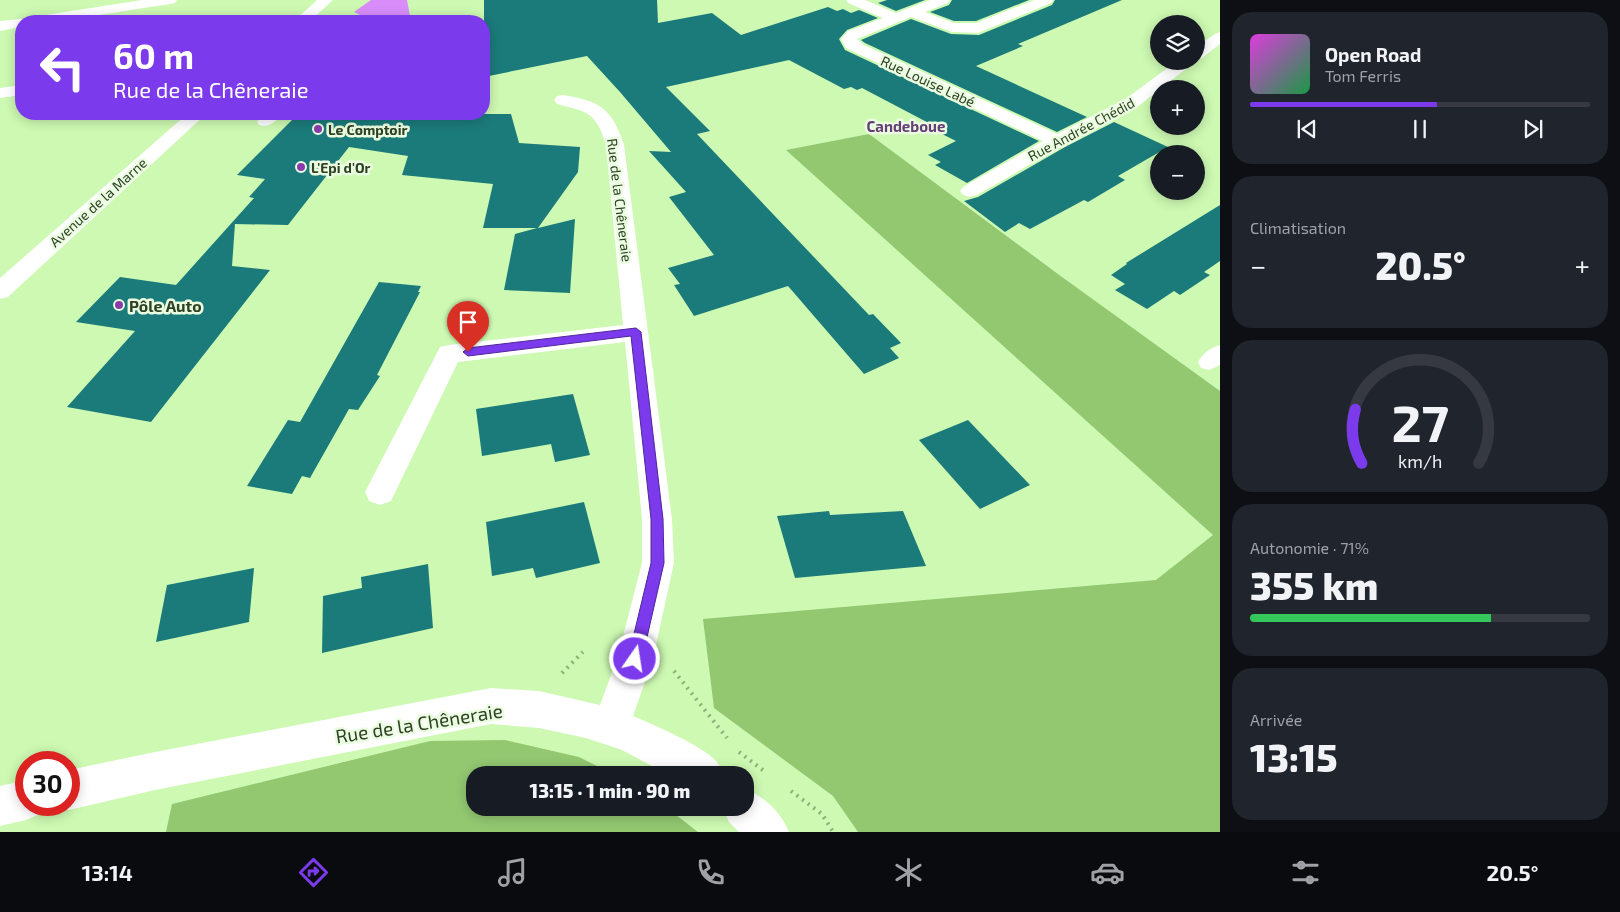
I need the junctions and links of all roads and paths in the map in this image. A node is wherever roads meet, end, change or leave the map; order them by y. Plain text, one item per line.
1 (170, 0) edge
2 (326, 0) edge
3 (853, 0) edge
4 (943, 0) edge
5 (1046, 0) edge
6 (72, 15) edge
7 (308, 15) edge
8 (904, 15) junction
9 (15, 24) edge
10 (0, 26) edge
11 (1220, 37) edge
12 (1205, 48) edge
13 (1176, 70) edge
14 (15, 91) edge
15 (0, 92) edge
16 (562, 100) dead end
17 (190, 120) edge
18 (1057, 141) junction
19 (970, 191) dead end
20 (0, 291) edge
21 (636, 332) junction
22 (380, 492) dead end
23 (673, 670) dead end
24 (611, 726) junction
25 (730, 743) dead end
26 (736, 750) dead end
27 (689, 766) edge
28 (767, 774) dead end
29 (783, 785) dead end
30 (80, 788) edge
31 (15, 803) edge
32 (0, 806) edge
33 (752, 816) edge
34 (769, 832) edge
35 (833, 832) edge

1 - 6 street
2 - 7 street
3 - 8 street
4 - 8 street
5 - 8 street
8 - 18 street, Rue Louise Labé
9 - 10 street
11 - 12 street
13 - 18 street, Rue Andrée Chédid
14 - 15 street
16 - 21 street, Rue de la Chêneraie
17 - 20 street, Avenue de la Marne
18 - 19 street, Rue Andrée Chédid
21 - 22 street
21 - 24 street, Rue de la Chêneraie
23 - 25 path
24 - 27 street
24 - 30 street, Rue de la Chêneraie
26 - 28 path
29 - 35 path
31 - 32 street
33 - 34 street

